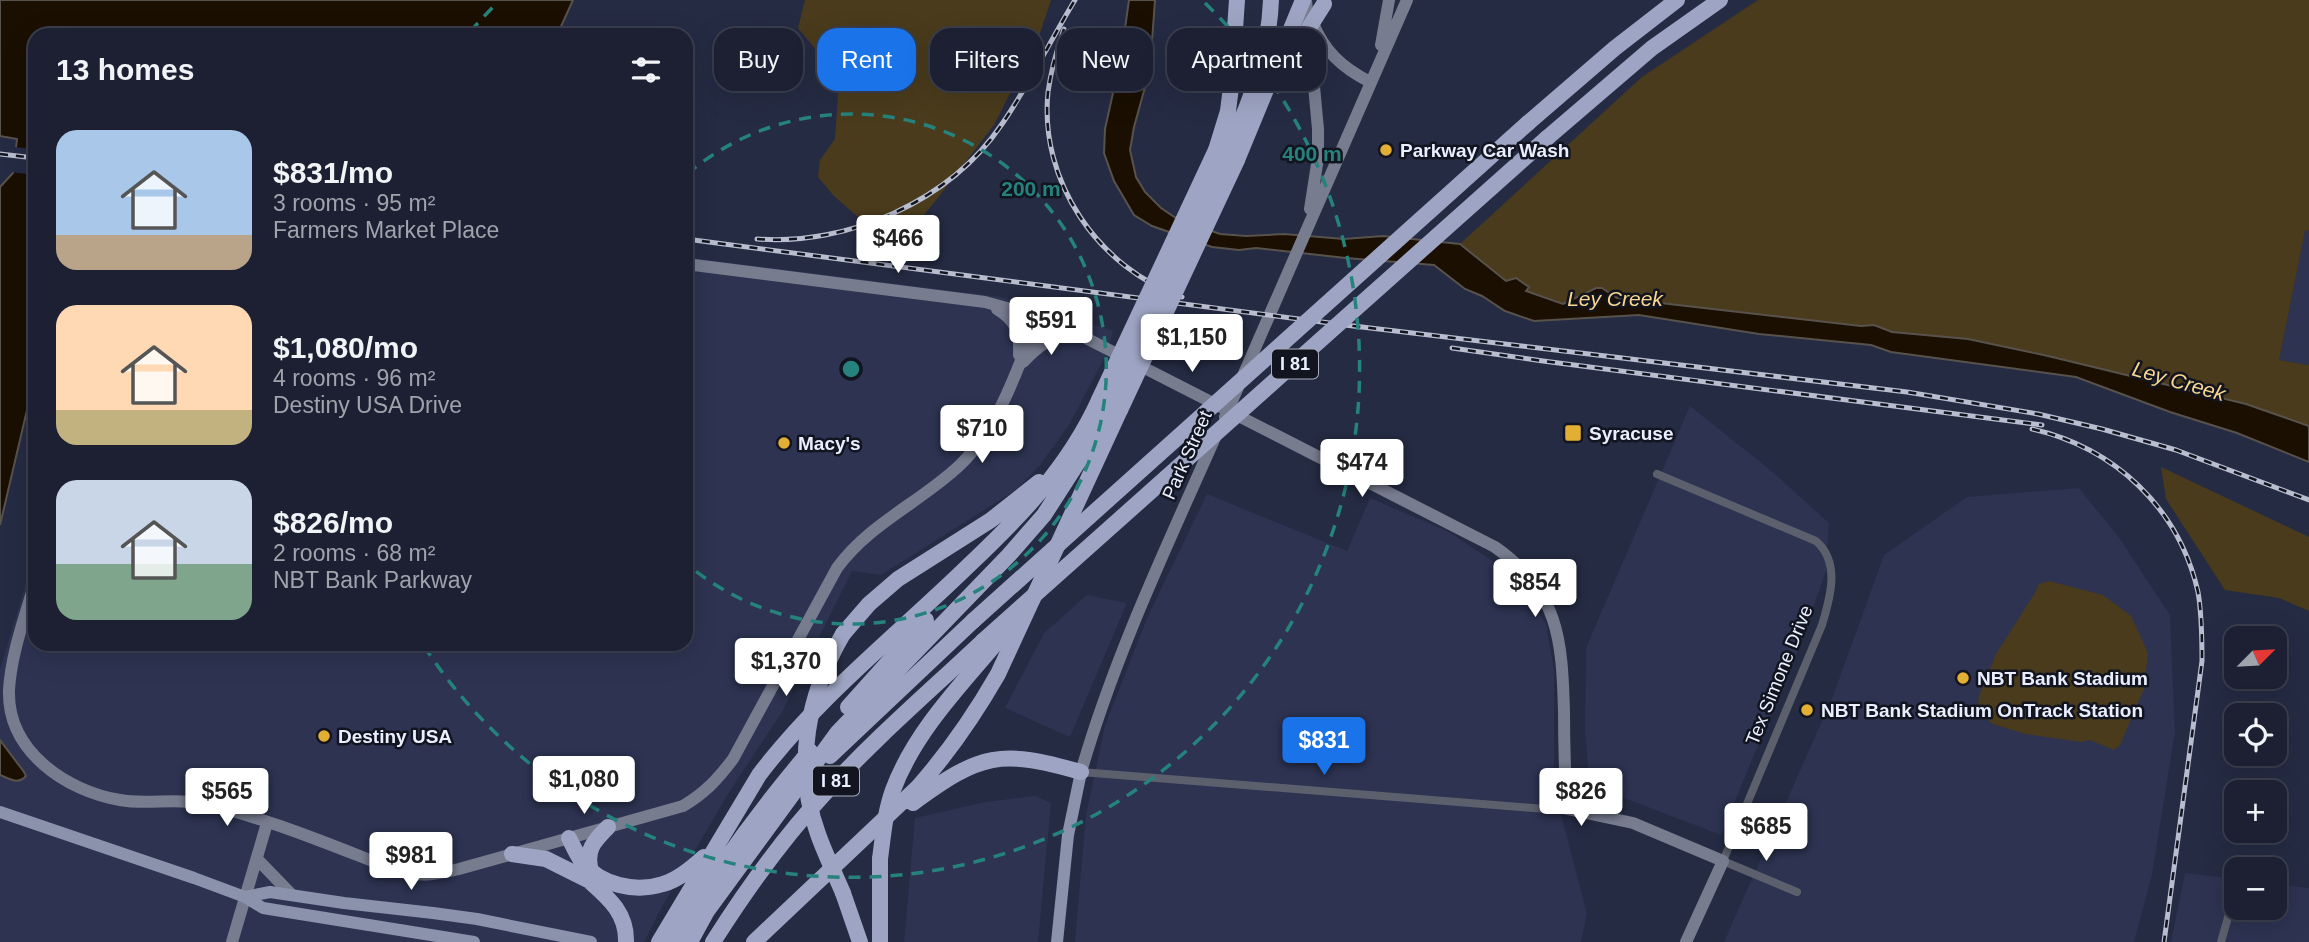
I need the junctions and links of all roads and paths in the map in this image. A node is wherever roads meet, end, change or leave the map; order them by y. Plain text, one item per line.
1 (1261, 0) edge
2 (1271, 0) edge
3 (1389, 0) edge
4 (1407, 0) edge
5 (1677, 0) edge
6 (1720, 0) edge
7 (1305, 2) edge
8 (1325, 2) edge
9 (1236, 8) edge
10 (1296, 28) edge
11 (1305, 28) edge
12 (1370, 82) junction
13 (1269, 91) edge
14 (1226, 155) junction
15 (1306, 230) junction
16 (693, 265) edge
17 (985, 302) junction
18 (1037, 318) junction
19 (1074, 332) junction
20 (1018, 367) junction
21 (1110, 405) junction
22 (1227, 412) junction
23 (1075, 445) junction
24 (1657, 474) dead end
25 (994, 541) junction
26 (1041, 590) junction
27 (28, 607) edge
28 (1565, 771) junction
29 (1082, 772) junction
30 (1567, 808) junction
31 (0, 811) edge
32 (1601, 816) junction
33 (267, 823) junction
34 (608, 827) junction
35 (565, 839) junction
36 (720, 840) junction
37 (755, 844) junction
38 (855, 846) junction
39 (512, 854) junction
40 (257, 859) junction
41 (1723, 861) junction
42 (590, 876) junction
43 (1797, 892) dead end
44 (292, 895) junction
45 (245, 897) junction
46 (2227, 920) edge
47 (232, 942) edge
48 (474, 942) edge
49 (591, 942) edge
50 (626, 942) edge
51 (659, 942) edge
52 (673, 942) edge
53 (690, 942) edge
54 (713, 942) edge
55 (754, 942) edge
56 (860, 942) edge
57 (880, 942) edge
58 (1057, 942) edge
59 (1686, 942) edge
60 (2221, 942) edge

1 - 14 highway
2 - 14 highway
3 - 12 street
4 - 12 street, Park Street
5 - 37 highway, I 81, bridge
6 - 26 highway, I 81, bridge
7 - 10 highway
7 - 12 street
7 - 15 street
8 - 11 highway, bridge
9 - 14 highway
12 - 15 street, Park Street
13 - 14 highway
14 - 21 highway, bridge
14 - 21 highway, bridge
15 - 22 street, Park Street
16 - 17 street
17 - 18 street
17 - 20 street
18 - 19 street
18 - 20 street
19 - 20 street
19 - 22 street
20 - 34 street
21 - 23 highway
21 - 37 highway
21 - 38 highway
22 - 28 street
22 - 29 street, Park Street
23 - 25 highway
23 - 56 highway, bridge
24 - 41 street, Tex Simone Drive
25 - 36 highway
25 - 52 highway
26 - 54 highway, I 81, bridge
26 - 57 highway, bridge
27 - 33 street
28 - 30 street
28 - 32 street
29 - 30 street
29 - 38 highway
29 - 58 main road, Park Street
30 - 32 street
31 - 45 main road
32 - 41 street
33 - 39 street
33 - 40 street
34 - 35 street
34 - 42 highway
35 - 39 street
35 - 42 highway
36 - 42 highway
36 - 51 highway
37 - 53 highway, I 81
38 - 55 highway
39 - 42 highway
40 - 44 street
40 - 45 street
41 - 43 street
41 - 59 street, Tex Simone Drive
42 - 50 highway
44 - 45 main road
44 - 49 main road
45 - 47 street
45 - 48 main road
46 - 60 street

